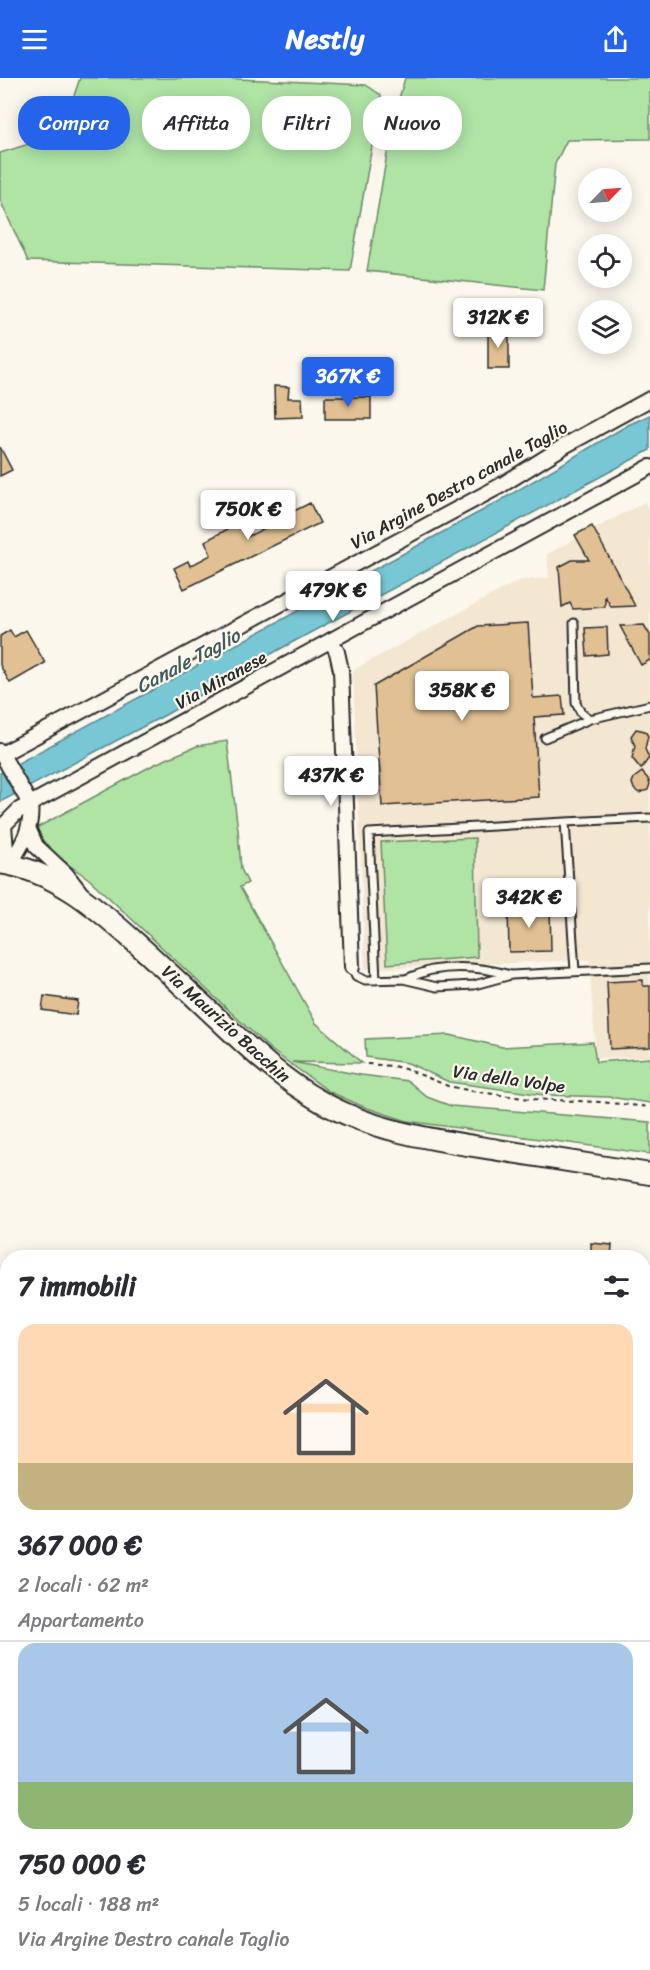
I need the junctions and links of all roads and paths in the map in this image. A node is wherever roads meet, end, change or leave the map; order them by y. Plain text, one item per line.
1 (650, 399) edge
2 (650, 467) edge
3 (574, 622) dead end
4 (331, 640) junction
5 (650, 705) edge
6 (590, 719) junction
7 (544, 738) dead end
8 (2, 756) edge
9 (28, 800) junction
10 (650, 818) edge
11 (565, 822) junction
12 (2, 827) edge
13 (29, 830) junction
14 (5, 864) edge
15 (88, 902) junction
16 (352, 967) joint
17 (650, 968) edge
18 (575, 971) junction
19 (511, 975) junction
20 (403, 979) junction
21 (376, 980) junction
22 (367, 1064) dead end
23 (650, 1107) edge
24 (650, 1174) edge

1 - 8 street, Via Argine Destro canale Taglio
2 - 4 street, Via Miranese
3 - 6 lane
4 - 9 street, Via Miranese
4 - 16 street
5 - 6 lane
6 - 7 lane
8 - 9 street
9 - 12 street, Via Miranese
9 - 13 street
10 - 11 lane
11 - 18 lane
11 - 21 lane
12 - 14 street, Via Miranese
13 - 14 street
13 - 15 street
14 - 15 main road, Via Maurizio Bacchin
15 - 24 main road, Via Maurizio Bacchin
16 - 21 lane
17 - 18 lane
18 - 19 lane
19 - 20 lane
19 - 20 lane
20 - 21 lane
22 - 23 path, Via della Volpe

